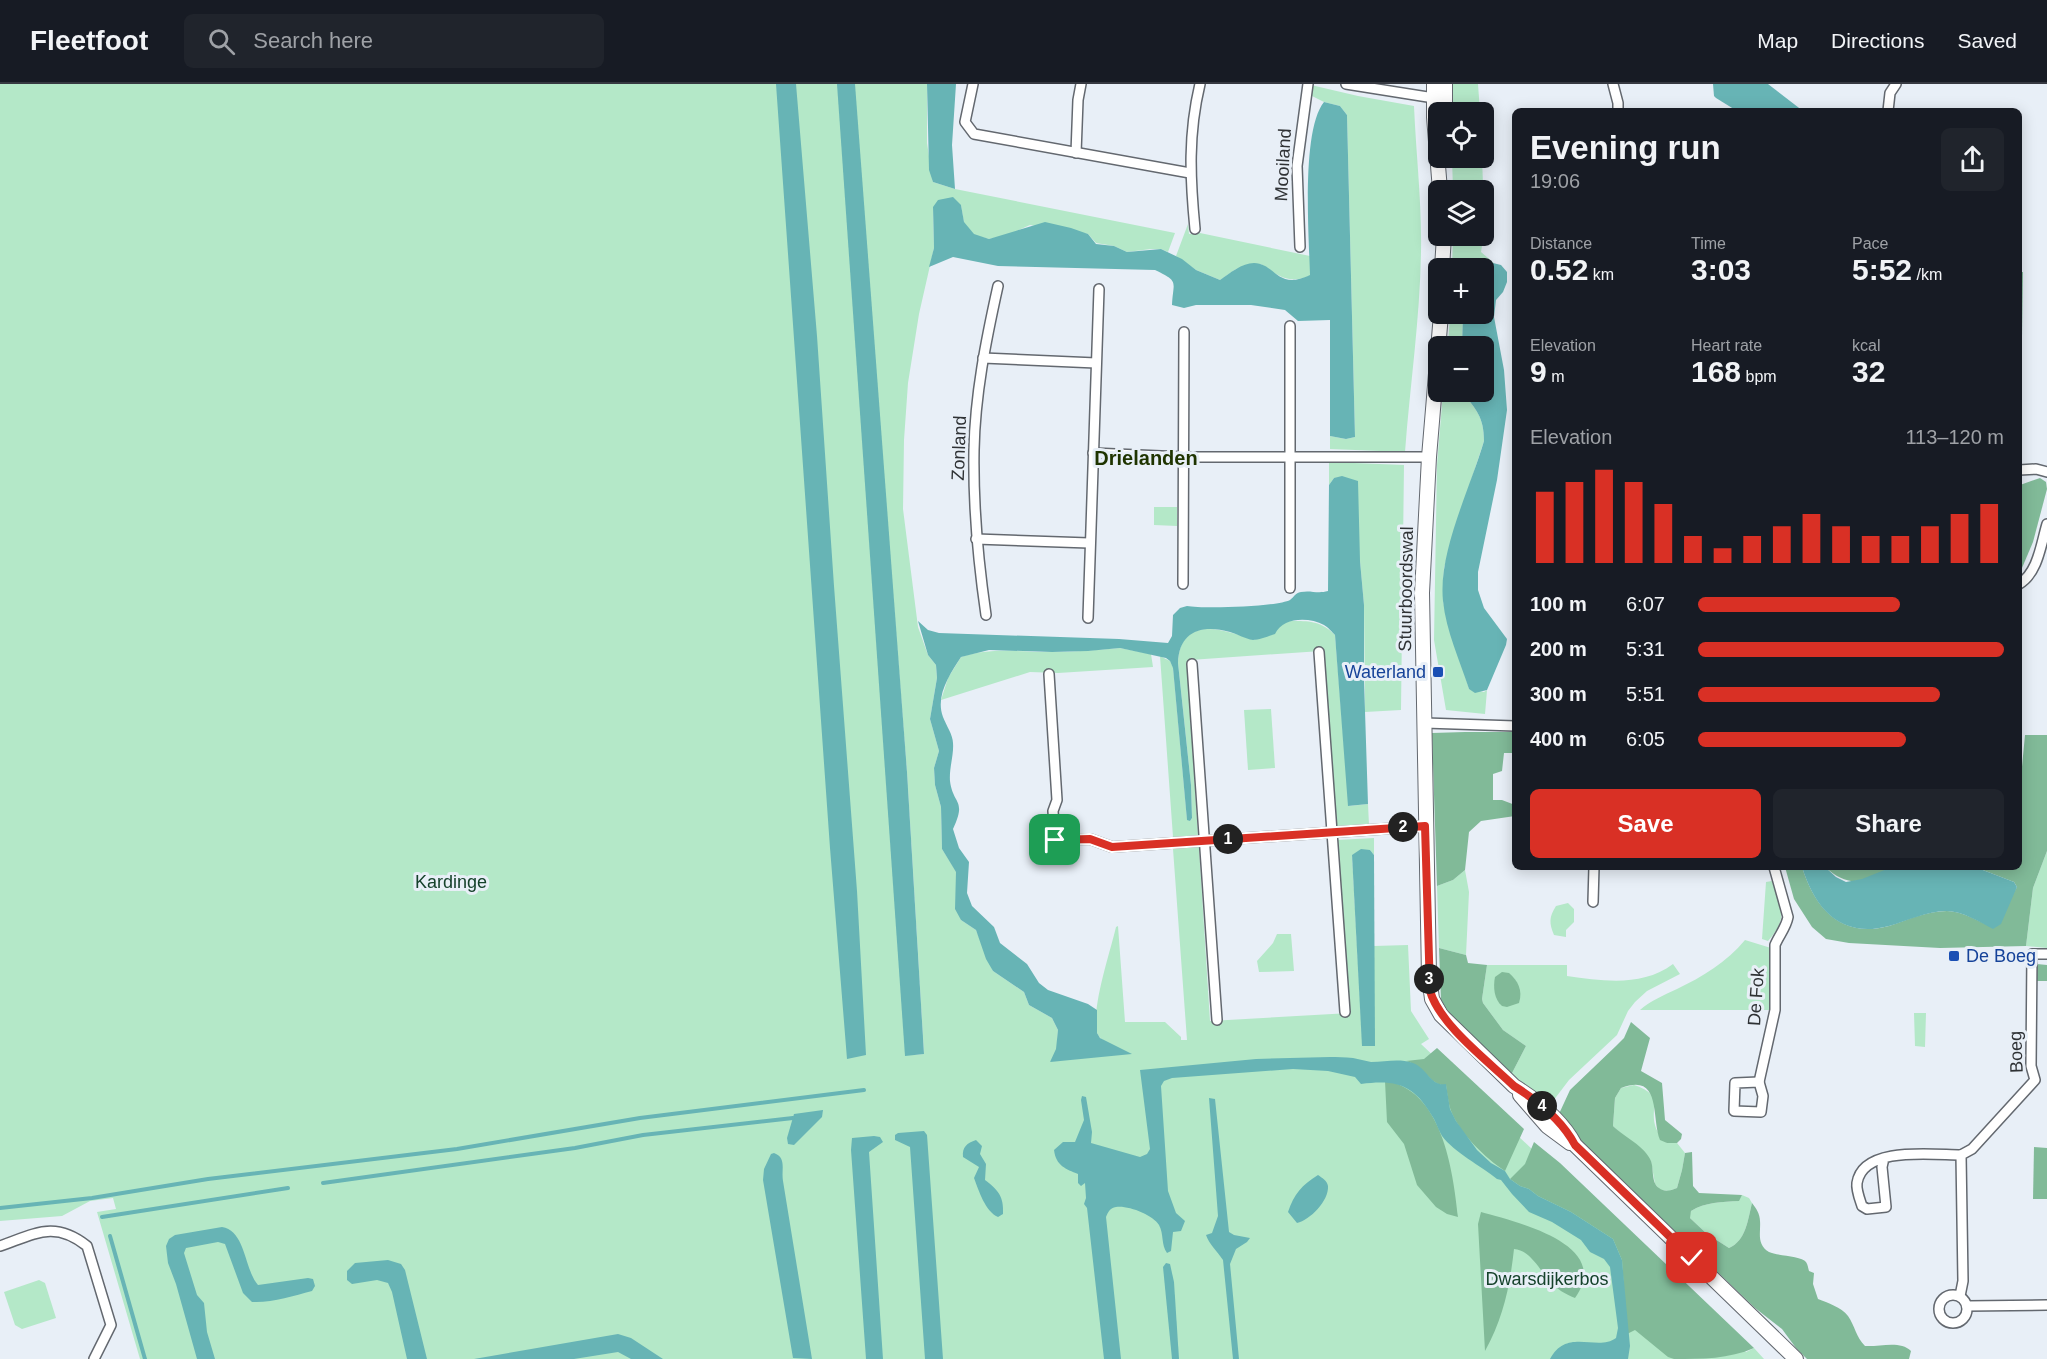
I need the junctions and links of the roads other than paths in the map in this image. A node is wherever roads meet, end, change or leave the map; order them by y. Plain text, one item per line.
1 (973, 84) edge
2 (1081, 84) edge
3 (1200, 84) edge
4 (1308, 84) edge
5 (1346, 84) edge
6 (1613, 84) edge
7 (1896, 84) edge
8 (1440, 91) edge
9 (1618, 108) edge
10 (1888, 108) edge
11 (1076, 153) junction
12 (1190, 173) junction
13 (1440, 180) edge
14 (1195, 229) dead end
15 (1300, 247) dead end
16 (998, 286) dead end
17 (1099, 289) dead end
18 (1440, 324) edge
19 (1290, 326) dead end
20 (1184, 332) dead end
21 (983, 358) junction
22 (1096, 363) junction
23 (1093, 453) junction
24 (1290, 456) junction
25 (1184, 457) junction
26 (1429, 457) junction
27 (2022, 470) edge
28 (2047, 472) edge
29 (2047, 524) edge
30 (976, 539) junction
31 (1089, 543) junction
32 (2036, 564) junction
33 (2047, 568) edge
34 (2022, 583) edge
35 (1184, 584) dead end
36 (1290, 588) dead end
37 (986, 615) dead end
38 (1088, 618) dead end
39 (1319, 652) dead end
40 (1192, 664) dead end
41 (1049, 674) dead end
42 (1425, 723) junction
43 (1512, 726) edge
44 (1425, 826) junction
45 (1332, 832) junction
46 (1205, 841) junction
47 (1594, 870) edge
48 (1775, 870) edge
49 (1593, 902) dead end
50 (2047, 954) edge
51 (1344, 1012) dead end
52 (1216, 1020) dead end
53 (1759, 1082) dead end
54 (1961, 1155) junction
55 (1884, 1158) junction
56 (0, 1246) edge
57 (1960, 1296) junction
58 (2047, 1305) edge
59 (1967, 1306) junction
60 (94, 1359) edge
61 (1797, 1359) edge

1 - 11 street
2 - 11 street
3 - 12 street
4 - 15 street, Mooiland
5 - 8 street
6 - 9 street
7 - 10 street
8 - 13 street
11 - 12 street
12 - 14 street
16 - 21 street, Zonland
17 - 22 street
18 - 26 street, Stuurboordswal
19 - 24 street
20 - 25 street
21 - 22 street
21 - 30 street, Zonland
22 - 23 street
23 - 25 street
23 - 31 street
24 - 25 street
24 - 26 street
24 - 36 street
25 - 35 street
26 - 42 street, Stuurboordswal
27 - 28 street
29 - 32 street
30 - 31 street
30 - 37 street, Zonland
31 - 38 street
32 - 33 street
32 - 34 street
39 - 45 street
40 - 46 street
41 - 46 street
42 - 43 street
42 - 44 street, Stuurboordswal
44 - 45 street
44 - 61 street, Stuurboordswal
45 - 46 street
45 - 51 street
46 - 52 street
47 - 49 street
48 - 53 street, De Fok
50 - 54 street, Boeg
54 - 55 street
54 - 57 street
55 - 55 street
56 - 60 street
57 - 59 street
57 - 59 street
58 - 59 street

